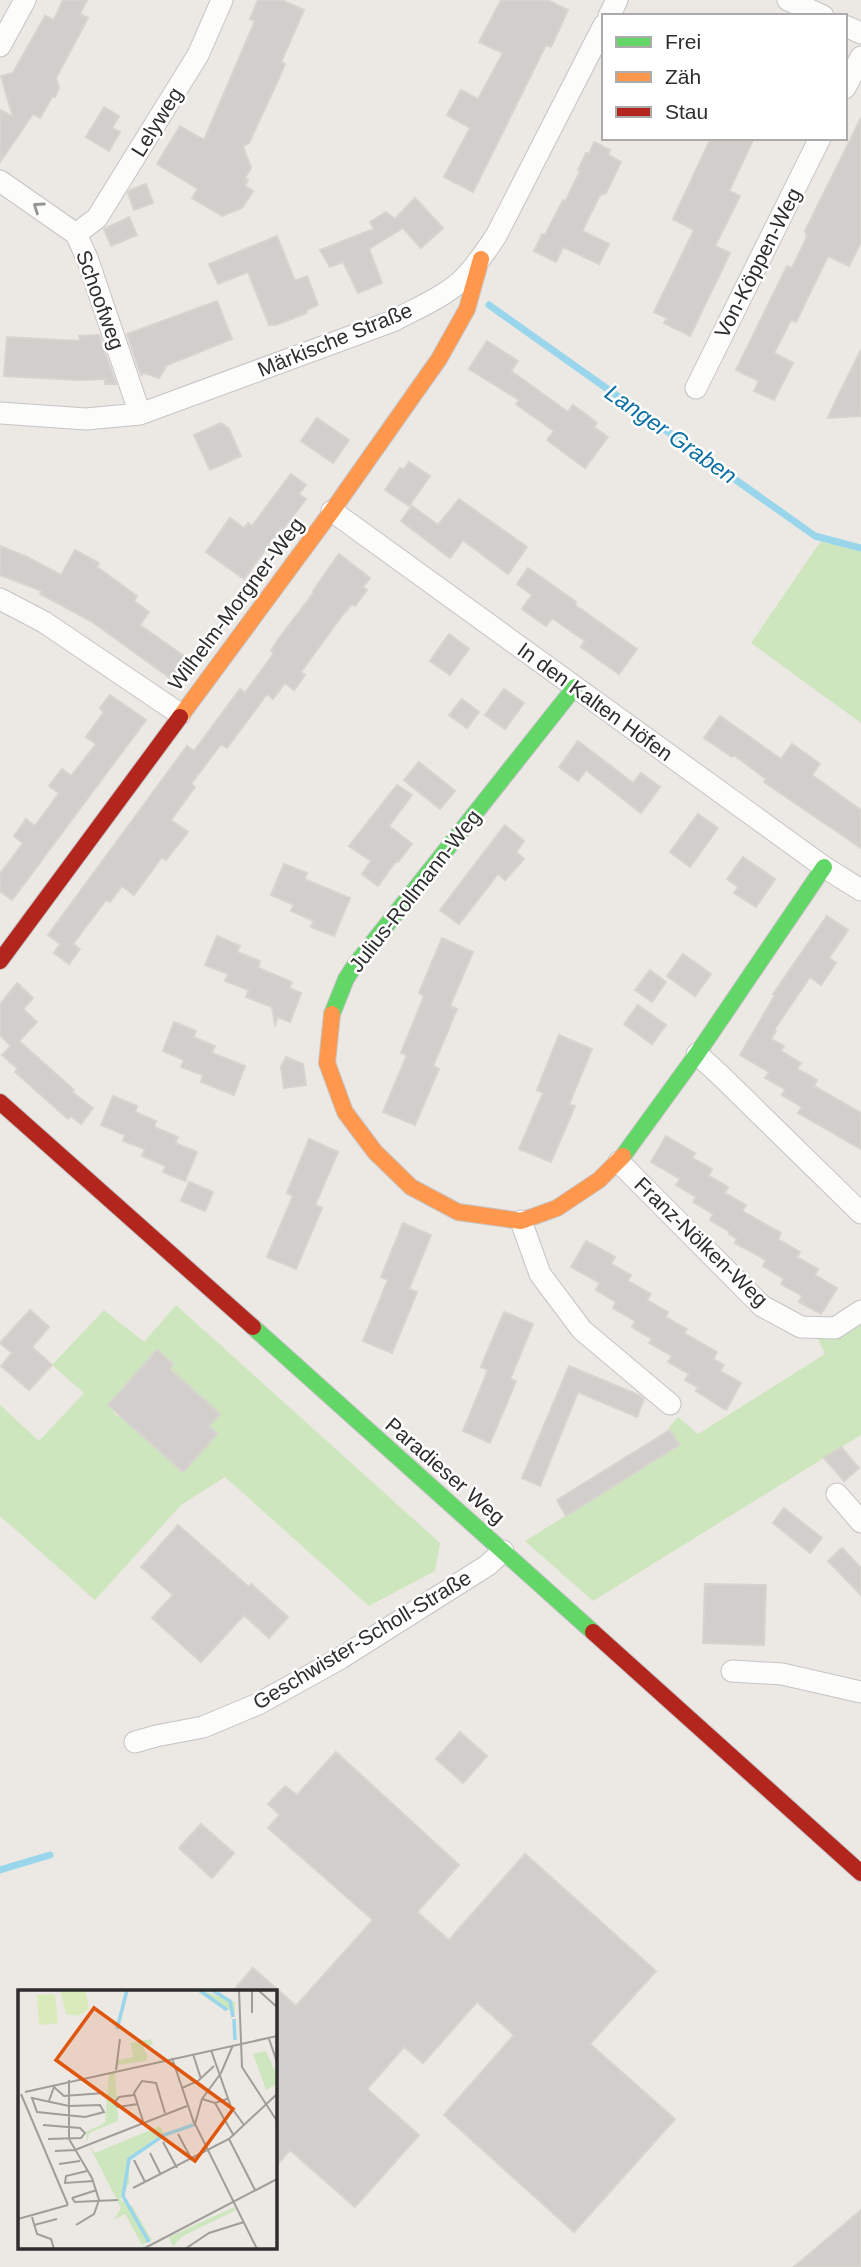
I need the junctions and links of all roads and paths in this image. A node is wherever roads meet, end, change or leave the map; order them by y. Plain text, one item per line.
1 (25, 0) edge
2 (222, 0) edge
3 (788, 0) edge
4 (819, 14) edge
5 (602, 29) edge
6 (0, 46) edge
7 (861, 57) edge
8 (847, 84) edge
9 (819, 140) edge
10 (0, 181) edge
11 (76, 234) junction
12 (481, 259) junction
13 (696, 388) dead end
14 (0, 413) edge
15 (140, 414) junction
16 (332, 511) junction
17 (0, 599) edge
18 (575, 687) junction
19 (180, 714) junction
20 (824, 867) junction
21 (861, 890) edge
22 (0, 961) edge
23 (697, 1054) junction
24 (0, 1102) edge
25 (619, 1162) junction
26 (861, 1213) edge
27 (521, 1221) junction
28 (861, 1311) edge
29 (670, 1404) dead end
30 (837, 1494) dead end
31 (861, 1522) edge
32 (503, 1551) junction
33 (732, 1671) dead end
34 (861, 1692) edge
35 (135, 1742) dead end
36 (861, 1873) edge

1 - 6 street
2 - 11 street, Lelyweg
3 - 4 street
5 - 12 street, Märkische Straße
7 - 8 street
9 - 13 street, Von-Köppen-Weg
11 -> 10 street, Schoofweg
11 - 15 street, Schoofweg
12 - 15 street, Märkische Straße
12 - 16 street, Wilhelm-Morgner-Weg
14 - 15 street, Märkische Straße
16 - 18 street, In den Kalten Höfen
16 - 19 street, Wilhelm-Morgner-Weg
17 - 19 street
18 - 20 street, In den Kalten Höfen
18 - 27 street, Julius-Rollmann-Weg
19 - 22 street, Wilhelm-Morgner-Weg
20 - 21 street, In den Kalten Höfen
20 - 23 street, Julius-Rollmann-Weg
23 - 25 street, Julius-Rollmann-Weg
23 - 26 street
24 - 32 street, Paradieser Weg
25 - 27 street, Julius-Rollmann-Weg
25 - 28 street, Franz-Nölken-Weg
27 - 29 street
30 - 31 street
32 - 35 street, Geschwister-Scholl-Straße
32 - 36 street, Paradieser Weg
33 - 34 street

